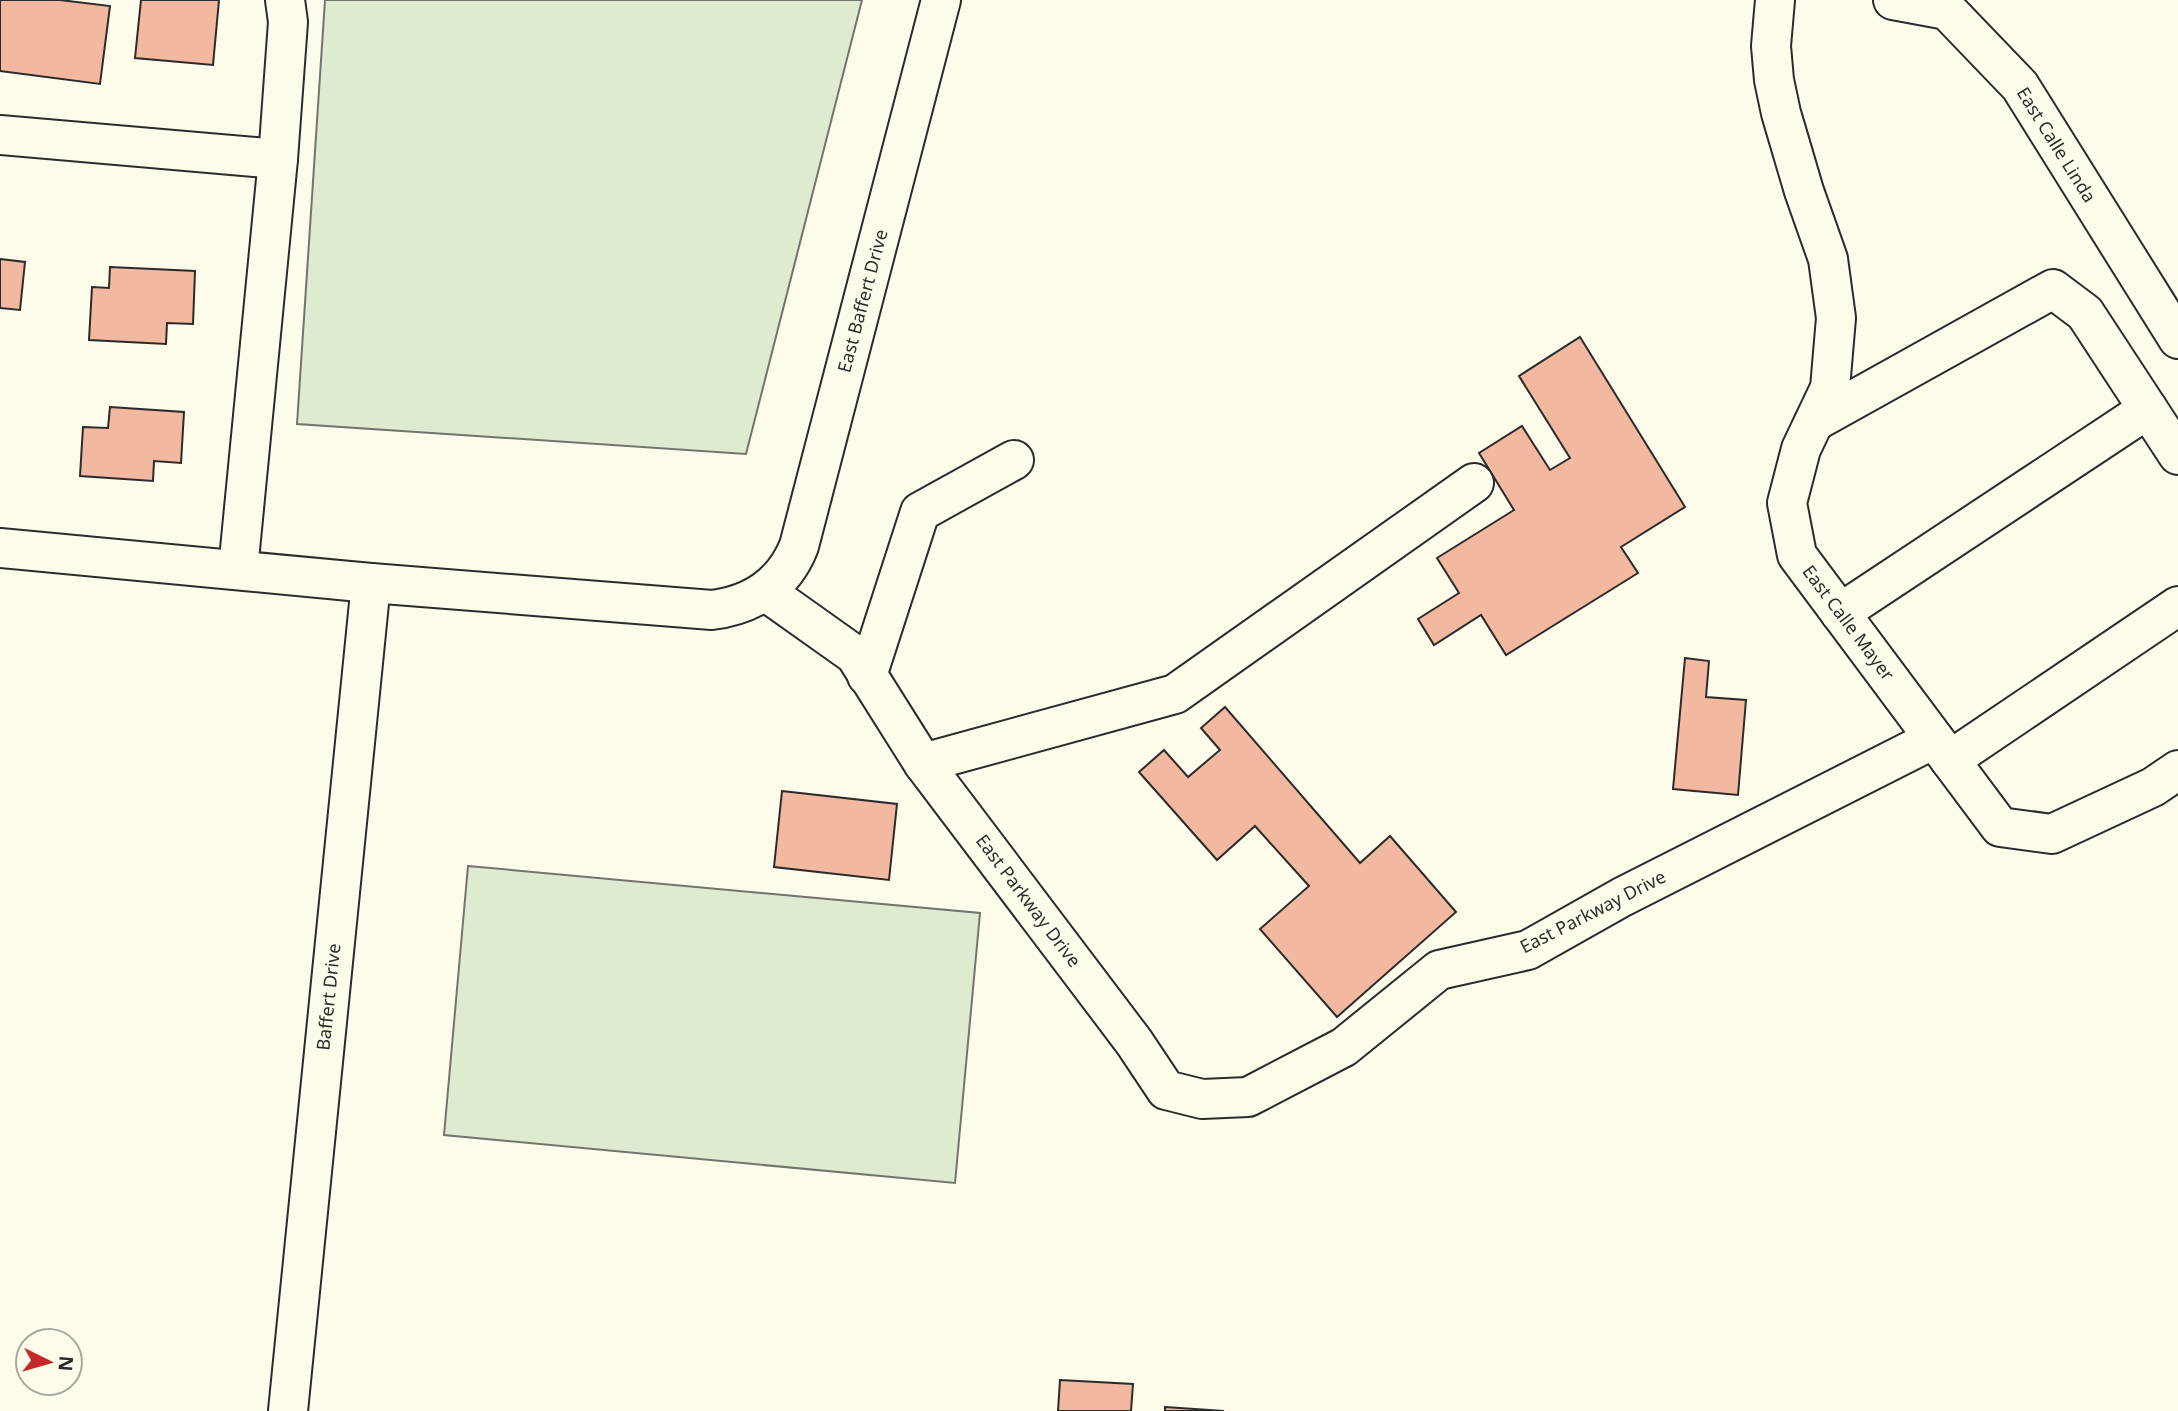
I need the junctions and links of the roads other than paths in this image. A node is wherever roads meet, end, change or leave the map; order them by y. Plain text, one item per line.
1 (285, 0) edge
2 (941, 0) edge
3 (1775, 0) edge
4 (1893, 0) edge
5 (0, 135) edge
6 (278, 159) junction
7 (2178, 339) edge
8 (2148, 409) junction
9 (1814, 422) junction
10 (2178, 455) edge
11 (1014, 460) dead end
12 (1474, 483) dead end
13 (0, 548) edge
14 (238, 570) junction
15 (370, 583) junction
16 (765, 591) junction
17 (2178, 606) edge
18 (1840, 613) junction
19 (867, 676) junction
20 (1942, 750) junction
21 (923, 763) junction
22 (2178, 770) edge
23 (288, 1411) edge

1 - 6 street
2 - 16 street, East Baffert Drive
3 - 9 street, East Calle Mayer
4 - 7 street, East Calle Linda
5 - 6 street
6 - 14 street
8 - 9 street
8 - 10 street
8 - 18 street
9 - 18 street, East Calle Mayer
11 - 19 street
12 - 21 street
13 - 14 street, East Baffert Drive
14 - 15 street, East Baffert Drive
15 - 16 street, East Baffert Drive
15 - 23 street, Baffert Drive
16 - 19 street
17 - 20 street, East Parkway Drive
18 - 20 street, East Calle Mayer
19 - 21 street
20 - 21 street, East Parkway Drive
20 - 22 street, East Calle Mayer

